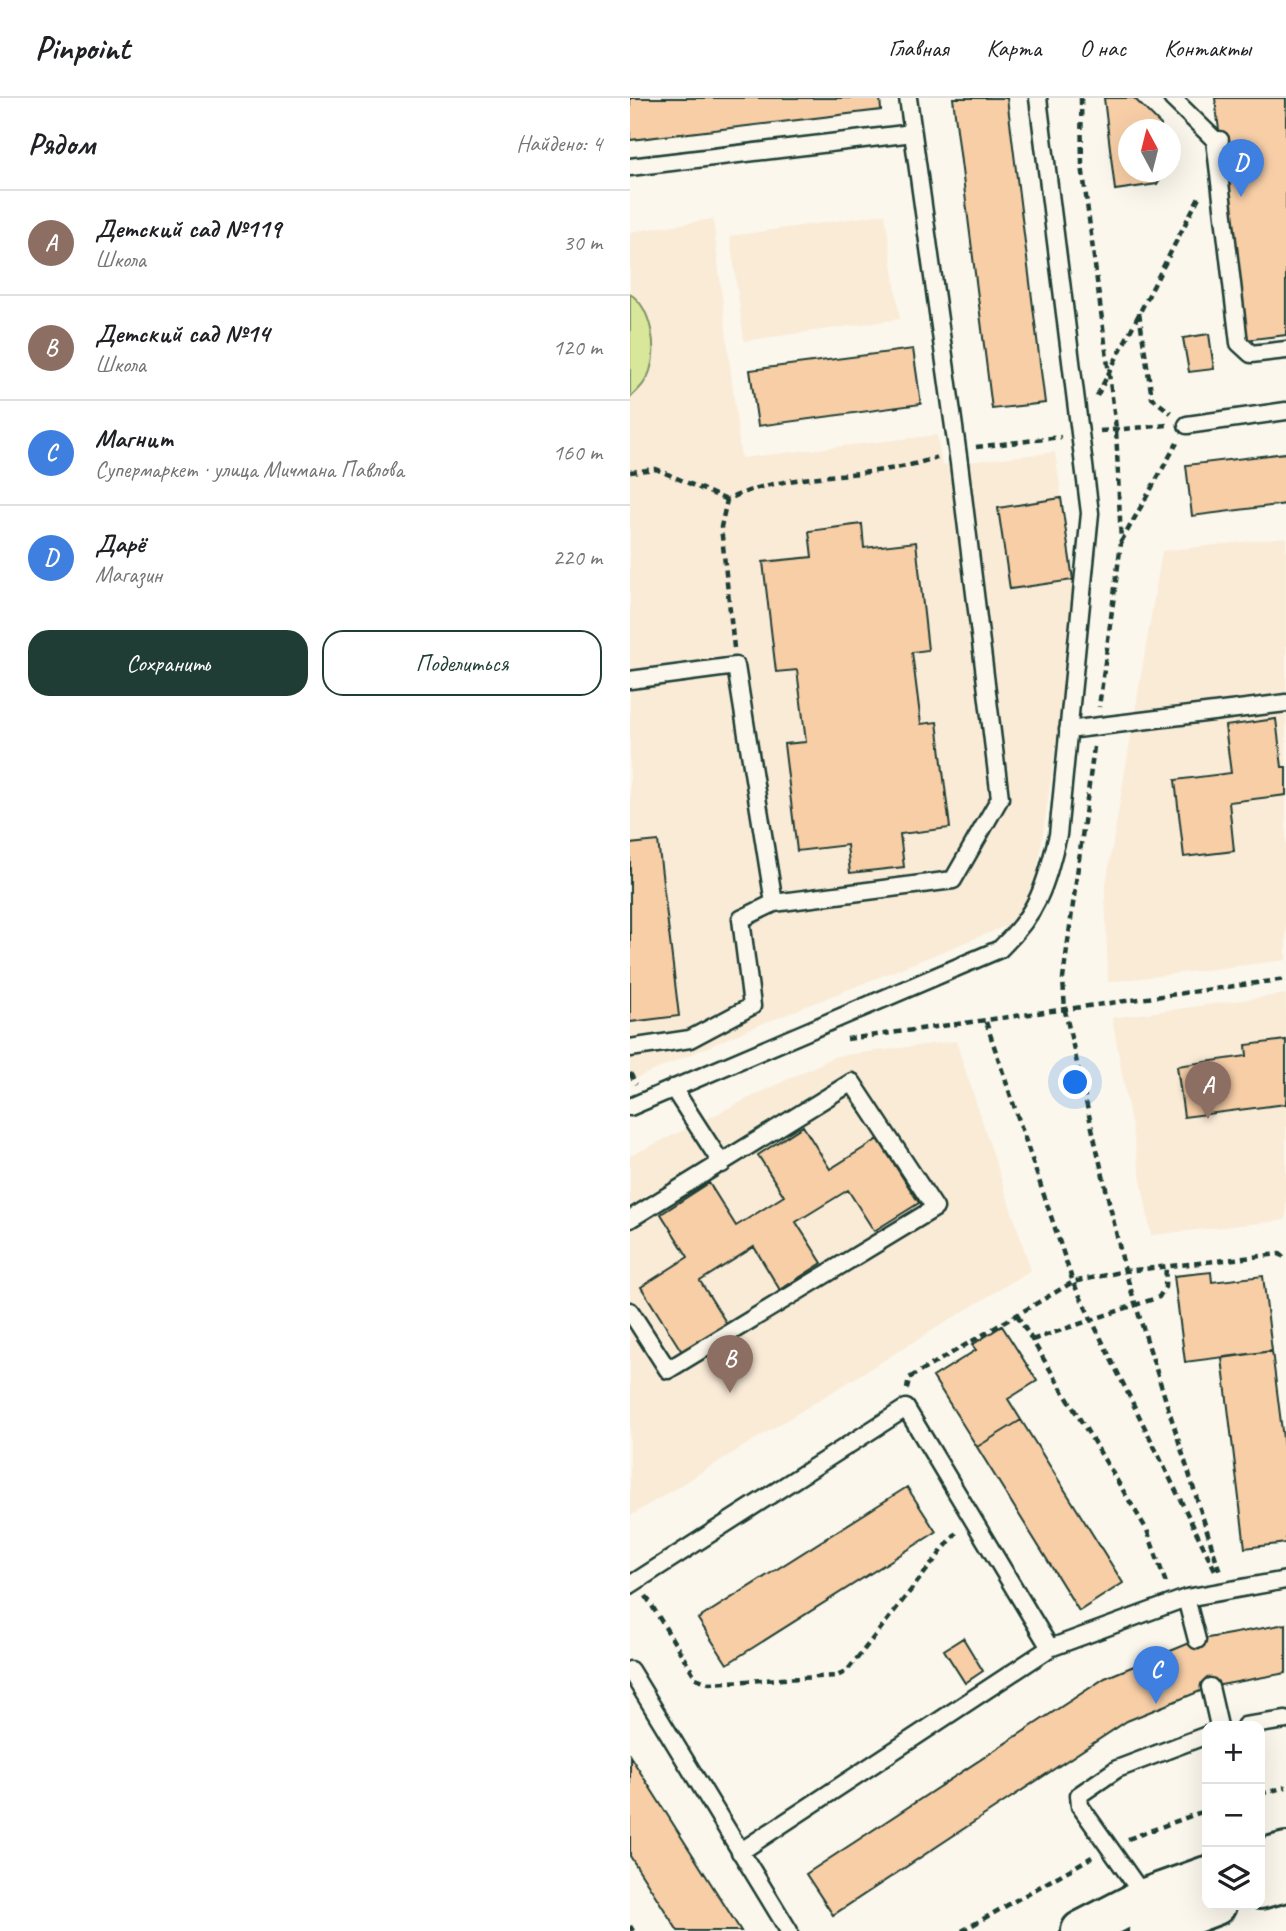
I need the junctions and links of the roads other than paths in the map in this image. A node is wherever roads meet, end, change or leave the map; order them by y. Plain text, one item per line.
1 (908, 98) edge
2 (1038, 98) edge
3 (1172, 98) edge
4 (913, 133) junction
5 (630, 167) edge
6 (1286, 350) edge
7 (1286, 411) edge
8 (1186, 425) road end
9 (630, 680) edge
10 (1286, 703) edge
11 (1068, 730) junction
12 (774, 903) junction
13 (630, 1048) edge
14 (673, 1088) junction
15 (630, 1107) edge
16 (722, 1164) junction
17 (630, 1219) edge
18 (630, 1311) edge
19 (1286, 1580) edge
20 (633, 1583) edge
21 (1180, 1601) junction
22 (1197, 1640) dead end
23 (1050, 1648) junction
24 (630, 1670) edge
25 (1210, 1687) dead end
26 (1286, 1720) edge
27 (1218, 1721) edge
28 (1265, 1723) edge
29 (1202, 1737) edge
30 (740, 1852) junction
31 (1286, 1852) edge
32 (1265, 1858) edge
33 (1202, 1879) edge
34 (1286, 1882) edge
35 (1265, 1888) edge
36 (1202, 1907) edge
37 (1147, 1915) edge
38 (789, 1931) edge
39 (1081, 1931) edge

1 - 4 lane
2 - 11 lane
3 - 6 lane
4 - 5 lane
4 - 12 lane
7 - 8 lane
9 - 12 lane
10 - 11 lane
11 - 14 lane
12 - 13 lane
14 - 15 lane
14 - 16 lane
16 - 17 lane
16 - 18 lane
19 - 21 lane
20 - 23 lane
21 - 22 lane
21 - 23 lane
23 - 30 lane
24 - 30 lane
25 - 27 lane
26 - 28 lane
29 - 37 lane
30 - 38 lane
31 - 32 main road
33 - 37 main road
34 - 35 main road
36 - 37 main road
37 - 39 main road

